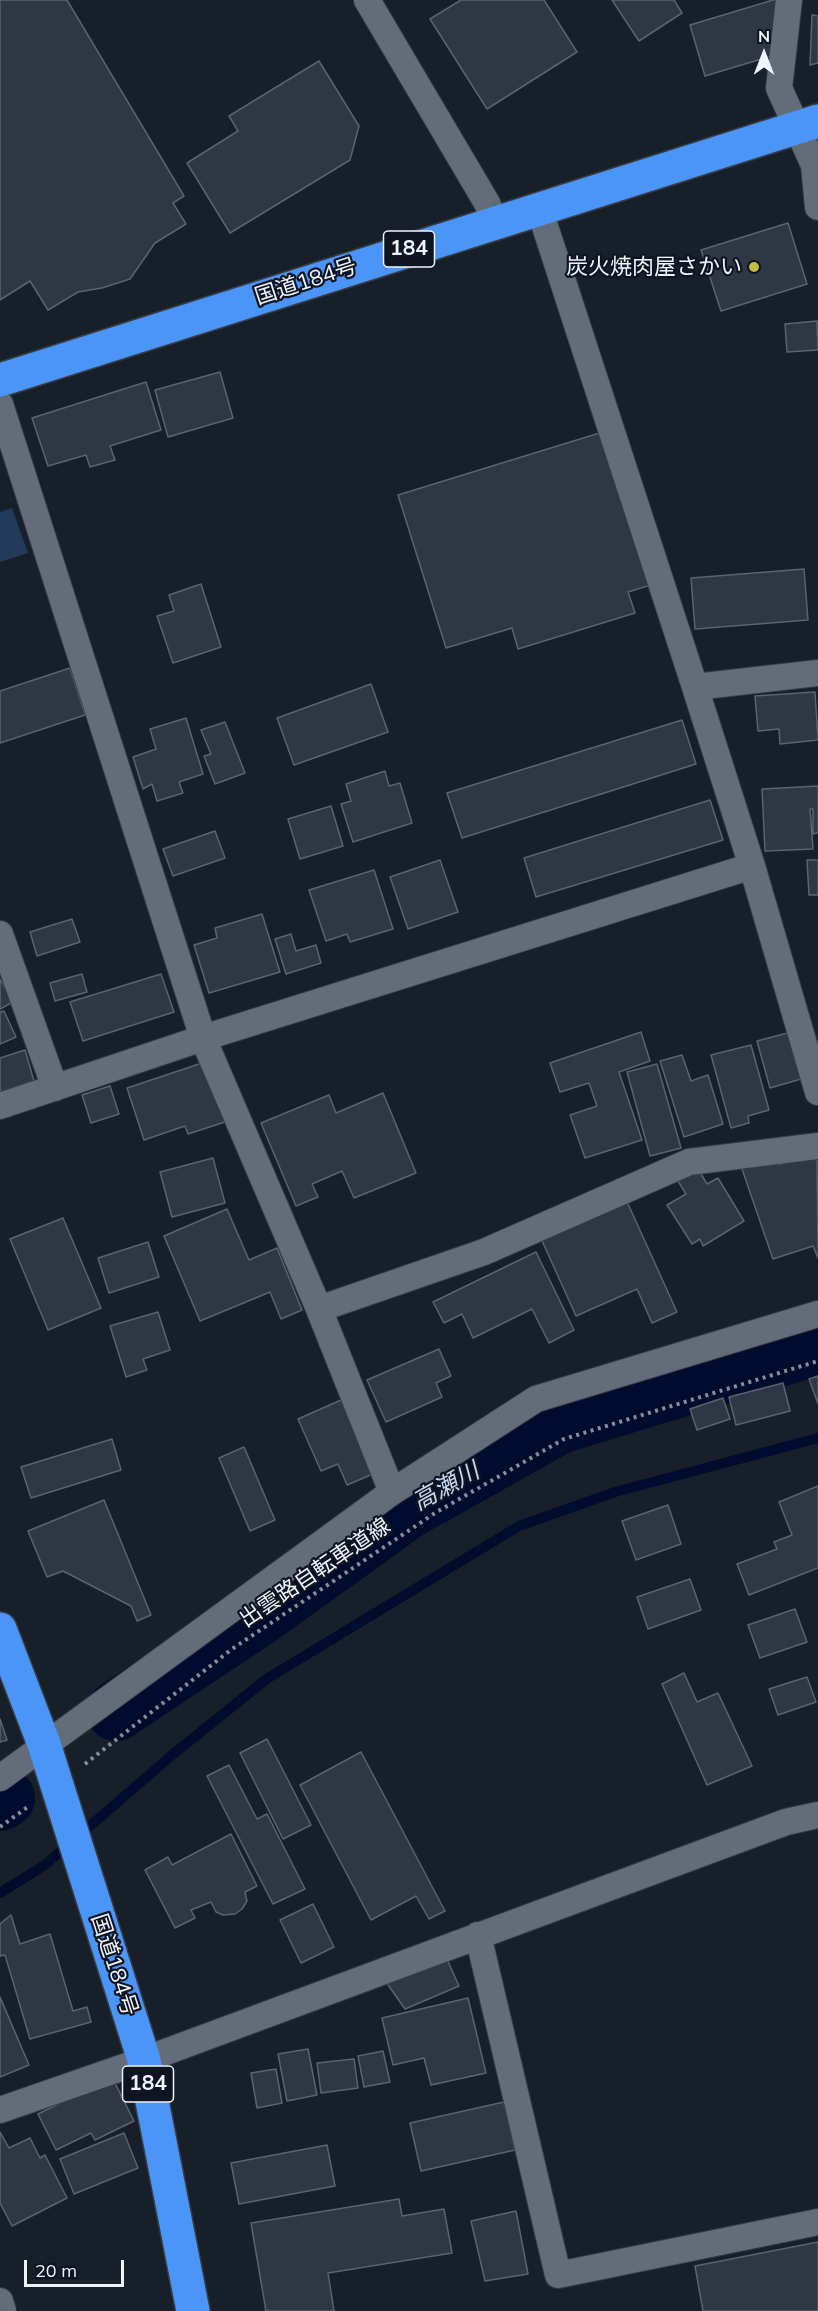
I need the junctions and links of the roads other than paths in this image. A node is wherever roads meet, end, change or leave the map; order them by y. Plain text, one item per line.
1 (367, 0) edge
2 (789, 0) edge
3 (808, 125) edge
4 (818, 207) edge
5 (539, 208) junction
6 (495, 222) junction
7 (0, 380) edge
8 (0, 405) edge
9 (818, 673) edge
10 (695, 687) junction
11 (752, 866) junction
12 (0, 934) edge
13 (203, 1038) junction
14 (56, 1088) junction
15 (818, 1092) edge
16 (0, 1106) edge
17 (818, 1146) edge
18 (319, 1309) junction
19 (818, 1314) edge
20 (392, 1492) junction
21 (0, 1629) edge
22 (44, 1744) junction
23 (0, 1778) edge
24 (818, 1815) edge
25 (478, 1935) junction
26 (144, 2060) junction
27 (0, 2110) edge
28 (818, 2222) edge
29 (0, 2301) edge
30 (3, 2311) edge
31 (193, 2311) edge

1 - 6 street
2 - 3 street
3 - 4 street
3 - 5 highway, 国道184号 / 184
5 - 6 highway, 国道184号 / 184
5 - 10 street
6 - 7 highway, 国道184号 / 184
8 - 13 street
9 - 10 street
10 - 11 street
11 - 13 street
11 - 15 street
12 - 14 street
13 - 14 street
13 - 18 street
14 - 16 street
17 - 18 street
18 - 20 street
19 - 20 street
20 - 22 street
21 - 22 highway, 国道184号 / 184
22 - 23 street
22 - 26 highway, 国道184号 / 184
24 - 25 street
25 - 26 street
25 - 28 street
26 - 27 street
26 - 31 highway, 国道184号 / 184
29 - 30 street

